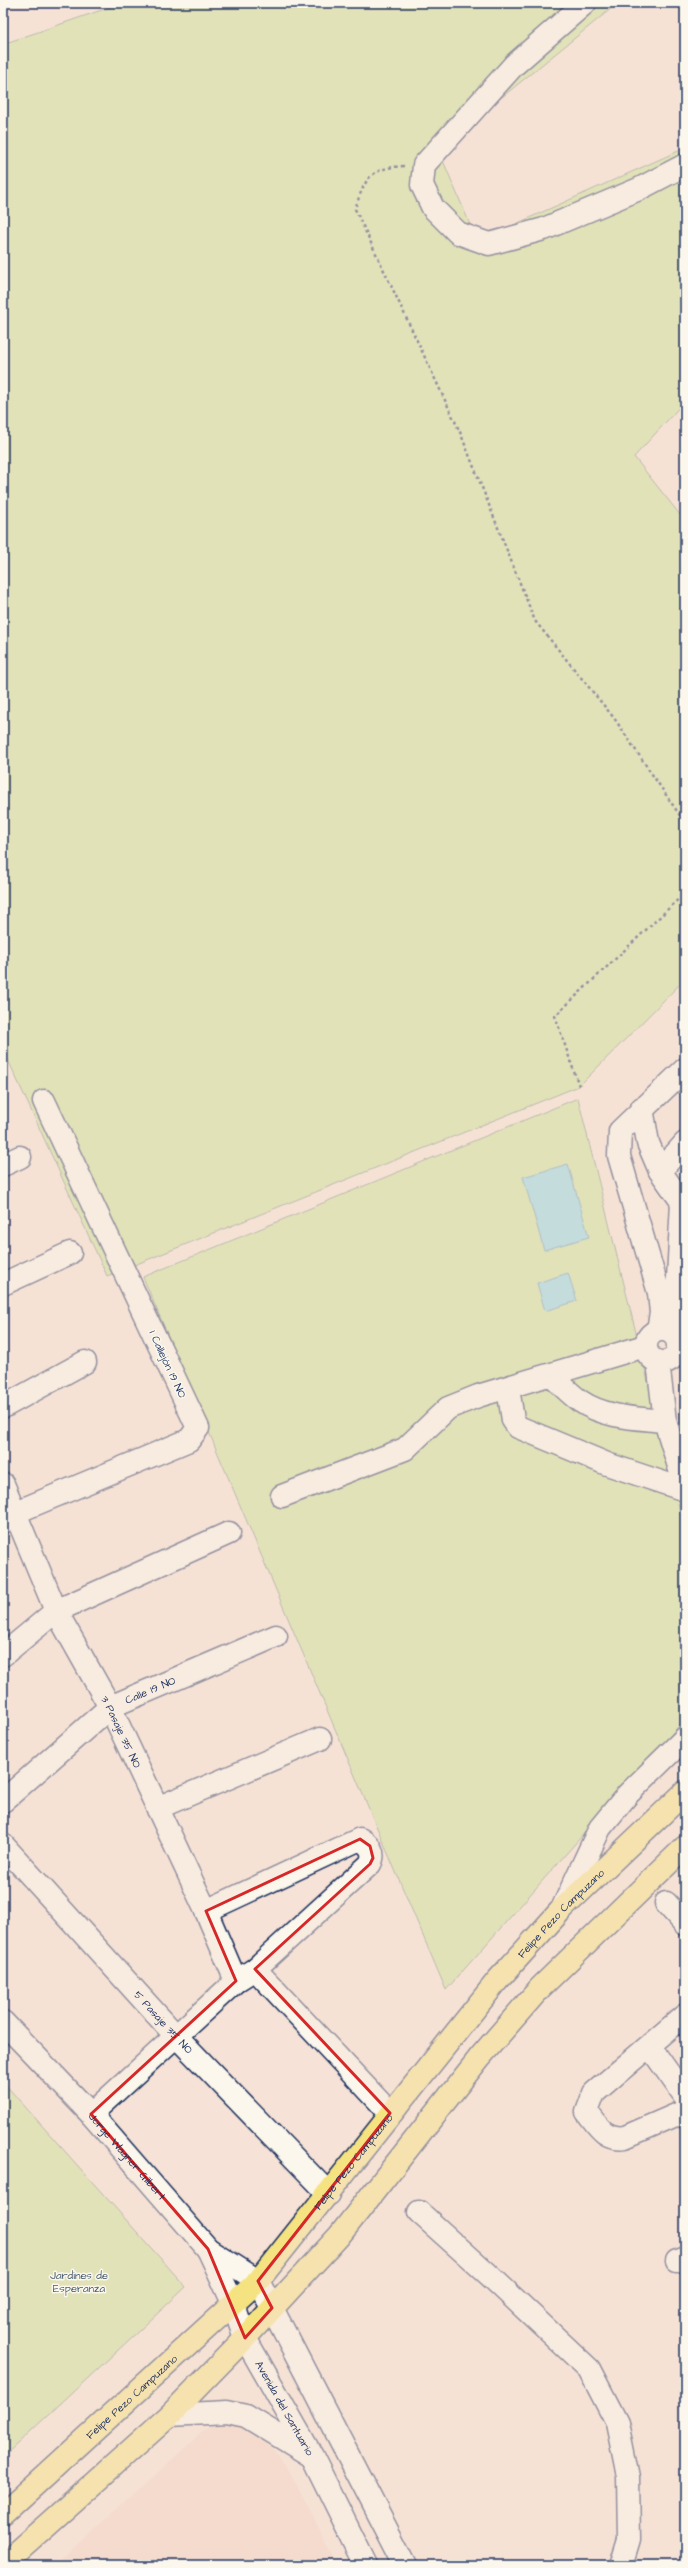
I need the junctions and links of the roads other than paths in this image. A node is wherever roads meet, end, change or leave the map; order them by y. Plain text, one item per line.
1 (586, 3) edge
2 (685, 164) edge
3 (685, 1069) edge
4 (44, 1101) dead end
5 (642, 1108) junction
6 (685, 1143) edge
7 (660, 1171) junction
8 (683, 1200) edge
9 (70, 1253) dead end
10 (3, 1284) edge
11 (680, 1299) edge
12 (666, 1349) edge
13 (85, 1362) dead end
14 (550, 1375) junction
15 (508, 1388) junction
16 (3, 1407) edge
17 (665, 1421) junction
18 (3, 1484) edge
19 (685, 1486) edge
20 (685, 1490) edge
21 (282, 1496) dead end
22 (9, 1518) edge
23 (229, 1532) dead end
24 (56, 1611) junction
25 (276, 1636) dead end
26 (3, 1655) edge
27 (110, 1707) junction
28 (685, 1738) edge
29 (320, 1739) dead end
30 (685, 1792) edge
31 (3, 1801) edge
32 (157, 1808) junction
33 (3, 1845) edge
34 (685, 1847) edge
35 (666, 1903) dead end
36 (562, 1909) junction
37 (206, 1911) junction
38 (685, 1924) edge
39 (255, 1969) junction
40 (236, 1981) junction
41 (685, 2015) edge
42 (3, 2022) edge
43 (176, 2036) junction
44 (650, 2047) junction
45 (685, 2096) edge
46 (685, 2111) edge
47 (390, 2113) junction
48 (91, 2114) junction
49 (329, 2194) junction
50 (418, 2212) dead end
51 (208, 2249) junction
52 (258, 2282) junction
53 (234, 2305) junction
54 (272, 2308) junction
55 (245, 2338) junction
56 (170, 2415) junction
57 (312, 2456) junction
58 (3, 2514) edge
59 (3, 2564) edge
60 (366, 2565) edge
61 (405, 2565) edge
62 (622, 2565) edge

1 - 2 street
3 - 5 street
4 - 22 street, 1 Callejón 19 NO
5 - 7 street
5 - 12 street
6 - 7 street
7 - 8 street
8 - 11 street
9 - 10 street
11 - 12 street
12 - 14 street
12 - 17 street
13 - 16 street
14 - 15 street
14 - 17 street
15 - 20 street
15 - 21 street
17 - 19 street
18 - 22 street, 3 Pasaje 35 NO
22 - 24 street, 3 Pasaje 35 NO
23 - 24 street
24 - 26 street
24 - 27 street, 3 Pasaje 35 NO
25 - 27 street, Calle 19 NO
27 - 31 street, Calle 19 NO
27 - 32 street, 3 Pasaje 35 NO
28 - 36 street
29 - 32 street
30 - 36 main road, Felipe Pezo Campuzano
32 - 37 street, 3 Pasaje 35 NO
33 - 43 street, 5 Pasaje 35 NO
34 - 54 main road
35 - 38 street
36 - 47 main road, Felipe Pezo Campuzano
37 - 39 street
37 - 40 street, 3 Pasaje 35 NO
39 - 40 street
39 - 47 street
40 - 43 street
41 - 44 street
42 - 48 street, Jorge Wagner Gilbert
43 - 48 street
43 - 49 street, 5 Pasaje 35 NO
44 - 45 street
44 - 46 street
47 - 49 main road, Felipe Pezo Campuzano
48 - 51 street, Jorge Wagner Gilbert
49 - 52 main road, Felipe Pezo Campuzano
50 - 62 street
51 - 52 street, Jorge Wagner Gilbert
51 - 53 street, Avenida del Santuario
52 - 53 main road, Felipe Pezo Campuzano
52 - 54 street
53 - 55 street, Avenida del Santuario
53 - 58 main road, Felipe Pezo Campuzano
54 - 55 main road
54 - 61 street
55 - 56 main road
55 - 57 street, Avenida del Santuario
56 - 57 street
56 - 59 main road
57 - 60 street, Avenida del Santuario

